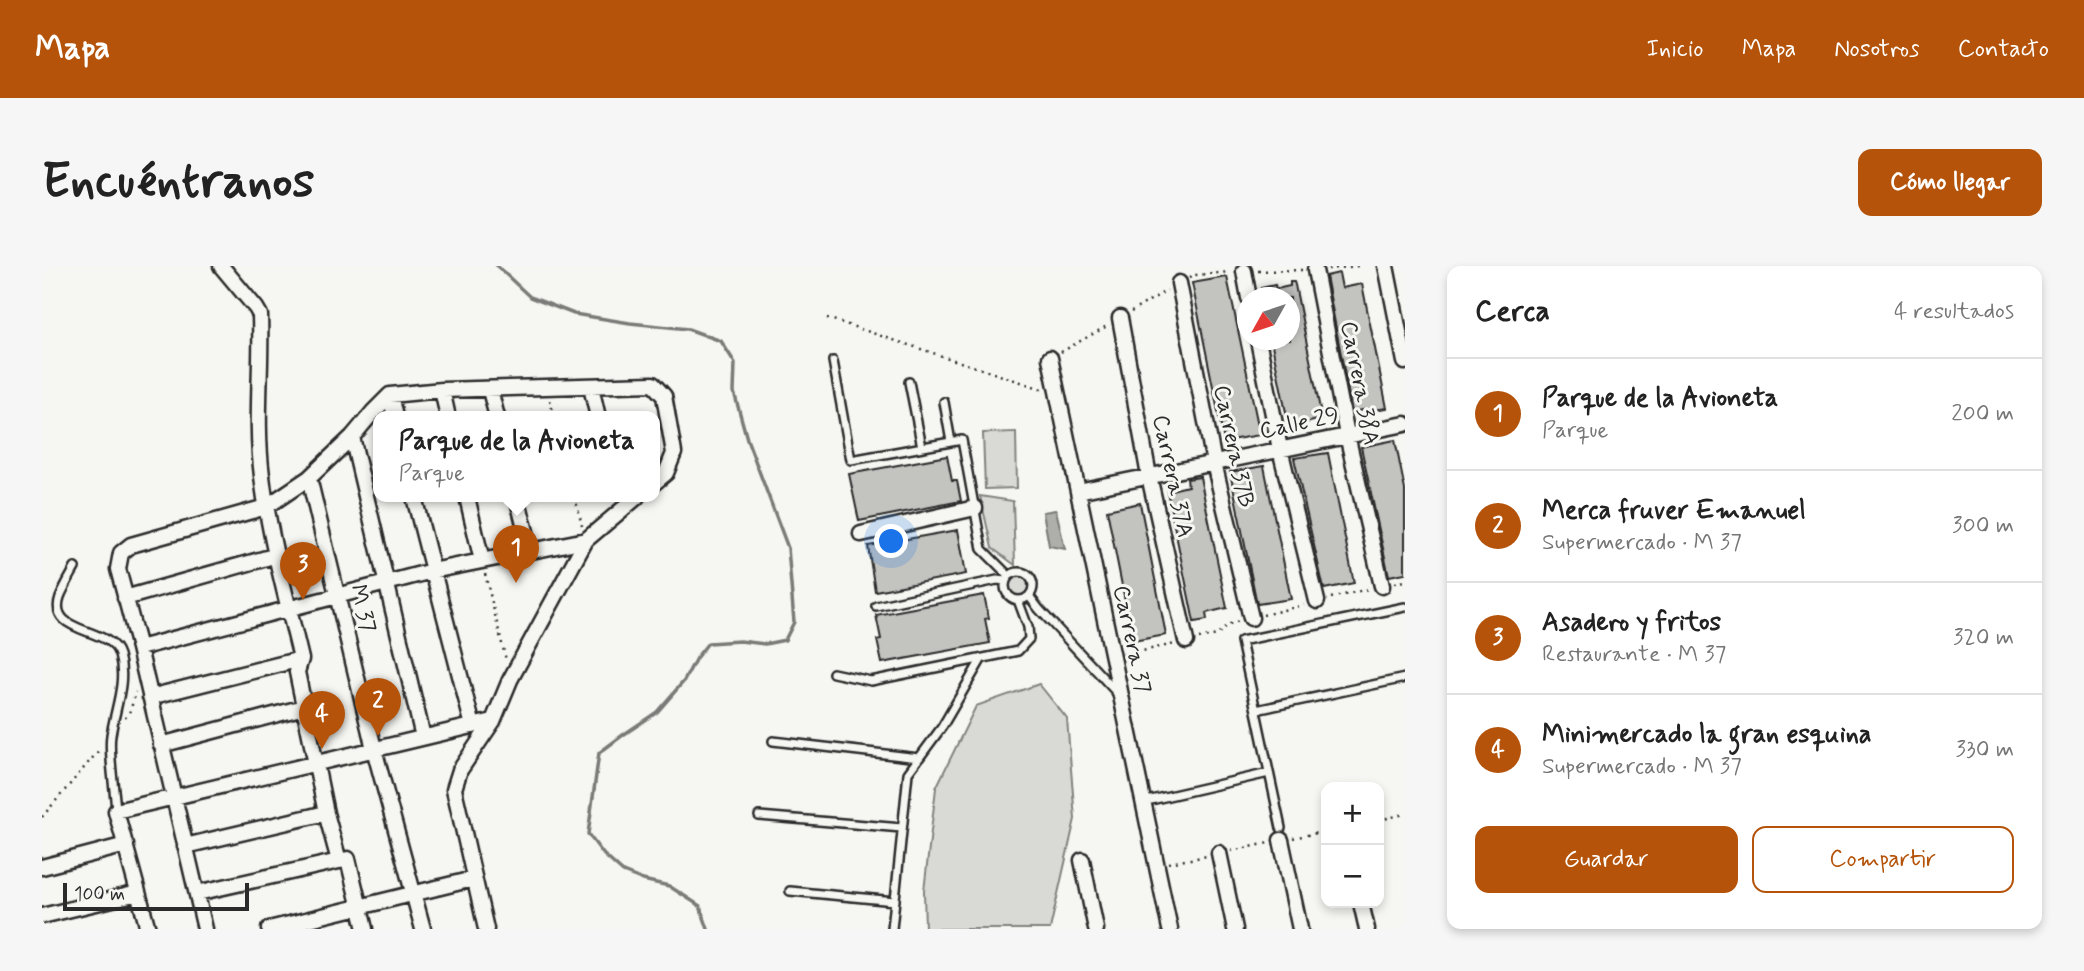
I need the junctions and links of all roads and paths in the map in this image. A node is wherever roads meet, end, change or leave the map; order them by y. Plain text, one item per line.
1 (221, 266) edge
2 (1359, 266) edge
3 (1386, 266) edge
4 (1315, 270) junction
5 (1244, 271) junction
6 (1179, 283) junction
7 (1247, 287) edge
8 (1398, 291) edge
9 (827, 318) dead end
10 (1121, 318) junction
11 (1260, 350) edge
12 (1405, 357) edge
13 (1051, 358) joint
14 (833, 361) dead end
15 (909, 382) dead end
16 (546, 387) junction
17 (591, 387) junction
18 (442, 390) junction
19 (490, 390) junction
20 (1058, 394) junction
21 (390, 395) junction
22 (944, 402) dead end
23 (374, 411) edge
24 (394, 411) edge
25 (447, 411) edge
26 (495, 411) edge
27 (552, 411) edge
28 (597, 411) edge
29 (373, 412) edge
30 (1405, 424) edge
31 (1347, 435) junction
32 (352, 437) junction
33 (951, 442) junction
34 (922, 447) junction
35 (1280, 449) junction
36 (1214, 463) junction
37 (1149, 476) junction
38 (309, 478) junction
39 (660, 478) edge
40 (1078, 491) junction
41 (415, 502) edge
42 (468, 502) edge
43 (518, 502) edge
44 (576, 502) edge
45 (619, 504) edge
46 (266, 507) junction
47 (975, 508) junction
48 (861, 534) dead end
49 (586, 540) junction
50 (531, 551) junction
51 (277, 555) junction
52 (482, 561) junction
53 (75, 568) dead end
54 (432, 571) junction
55 (1008, 578) junction
56 (387, 583) junction
57 (1382, 586) dead end
58 (1029, 596) junction
59 (338, 597) junction
60 (125, 598) junction
61 (1018, 600) junction
62 (1317, 601) dead end
63 (876, 606) dead end
64 (1405, 607) edge
65 (289, 608) junction
66 (1251, 618) dead end
67 (1186, 641) dead end
68 (139, 648) junction
69 (301, 659) junction
70 (981, 660) junction
71 (833, 673) dead end
72 (1405, 678) edge
73 (510, 680) junction
74 (150, 697) junction
75 (1123, 700) junction
76 (304, 708) junction
77 (1256, 710) junction
78 (494, 721) junction
79 (473, 726) junction
80 (423, 737) junction
81 (772, 741) dead end
82 (161, 746) junction
83 (374, 749) junction
84 (919, 758) junction
85 (317, 763) junction
86 (1269, 773) junction
87 (173, 796) junction
88 (1151, 800) dead end
89 (116, 811) junction
90 (327, 813) junction
91 (1405, 814) edge
92 (759, 816) dead end
93 (1384, 819) edge
94 (902, 828) junction
95 (1321, 831) edge
96 (1281, 834) junction
97 (125, 845) junction
98 (185, 846) junction
99 (1219, 853) junction
100 (338, 860) junction
101 (1082, 860) dead end
102 (1156, 866) junction
103 (42, 867) edge
104 (473, 879) junction
105 (789, 891) dead end
106 (138, 893) junction
107 (197, 893) junction
108 (413, 894) junction
109 (895, 901) junction
110 (360, 907) junction
111 (1362, 908) edge
112 (42, 916) edge
113 (148, 929) edge
114 (205, 929) edge
115 (270, 929) edge
116 (365, 929) edge
117 (422, 929) edge
118 (486, 929) edge
119 (892, 929) edge
120 (1096, 929) edge
121 (1170, 929) edge
122 (1235, 929) edge
123 (1300, 929) edge
124 (1367, 929) edge

1 - 46 street
2 - 4 path
3 - 8 street
4 - 5 path
4 - 31 street, Carrera 38A
5 - 6 path
5 - 7 street
6 - 10 path
6 - 36 street, Carrera 37B
8 - 12 street
9 - 20 path
10 - 13 path
10 - 37 street, Carrera 37A
11 - 35 street
13 - 20 street, Carrera 37
14 - 34 lane
15 - 34 lane
16 - 17 street
16 - 19 street
16 - 27 path
17 - 28 street
17 - 39 street
18 - 19 street
18 - 21 street
18 - 25 street
19 - 26 street
20 - 40 street, Carrera 37
21 - 23 street
21 - 24 street
22 - 33 lane
29 - 32 street
30 - 31 street, Calle 29
31 - 35 street, Calle 29
31 - 57 street, Carrera 38A
32 - 38 street
32 - 56 street
33 - 34 lane
33 - 47 lane
35 - 36 street, Calle 29
35 - 62 street
36 - 37 street, Calle 29
36 - 66 street, Carrera 37B
37 - 40 street, Calle 29
37 - 67 street, Carrera 37A
38 - 46 street
38 - 59 street, M 37
40 - 75 street, Carrera 37
41 - 54 street
42 - 52 street
43 - 50 street
44 - 49 path
45 - 49 street
46 - 51 street
46 - 60 street
47 - 48 street
47 - 55 lane
49 - 50 street
49 - 73 street
50 - 52 street
51 - 60 street
51 - 65 street
52 - 54 street
52 - 73 path
53 - 89 lane
54 - 56 street
54 - 79 street
55 - 58 lane
55 - 61 lane
55 - 63 lane
56 - 59 street
56 - 80 street
58 - 61 lane
58 - 75 lane
59 - 65 street
59 - 83 street, M 37
60 - 68 street
61 - 70 lane
64 - 77 lane
65 - 68 street
65 - 69 street
68 - 74 street
69 - 74 street
69 - 76 street
70 - 71 lane
70 - 84 lane
72 - 77 lane
73 - 78 street
74 - 82 street
75 - 102 street, Carrera 37
76 - 82 street
76 - 85 street
77 - 86 lane
78 - 79 street
78 - 104 street
79 - 80 street
80 - 83 street
81 - 84 lane
82 - 87 street
83 - 85 street
83 - 108 street, M 37
84 - 94 lane
85 - 87 street
85 - 90 street
86 - 88 lane
86 - 96 lane
87 - 89 street
87 - 98 street
89 - 97 street
90 - 98 street
90 - 100 street
91 - 93 path
92 - 94 lane
94 - 109 lane
95 - 96 path
96 - 99 path
96 - 123 street
97 - 103 street
97 - 106 street
98 - 107 street
99 - 102 path
99 - 122 street
100 - 107 street
100 - 110 street
101 - 120 street
102 - 121 street, Carrera 37
104 - 108 street
104 - 118 street
105 - 109 lane
106 - 112 street
106 - 113 street
107 - 114 street
108 - 110 street
108 - 117 street, M 37
109 - 119 lane
110 - 115 street
110 - 116 street
111 - 124 street

